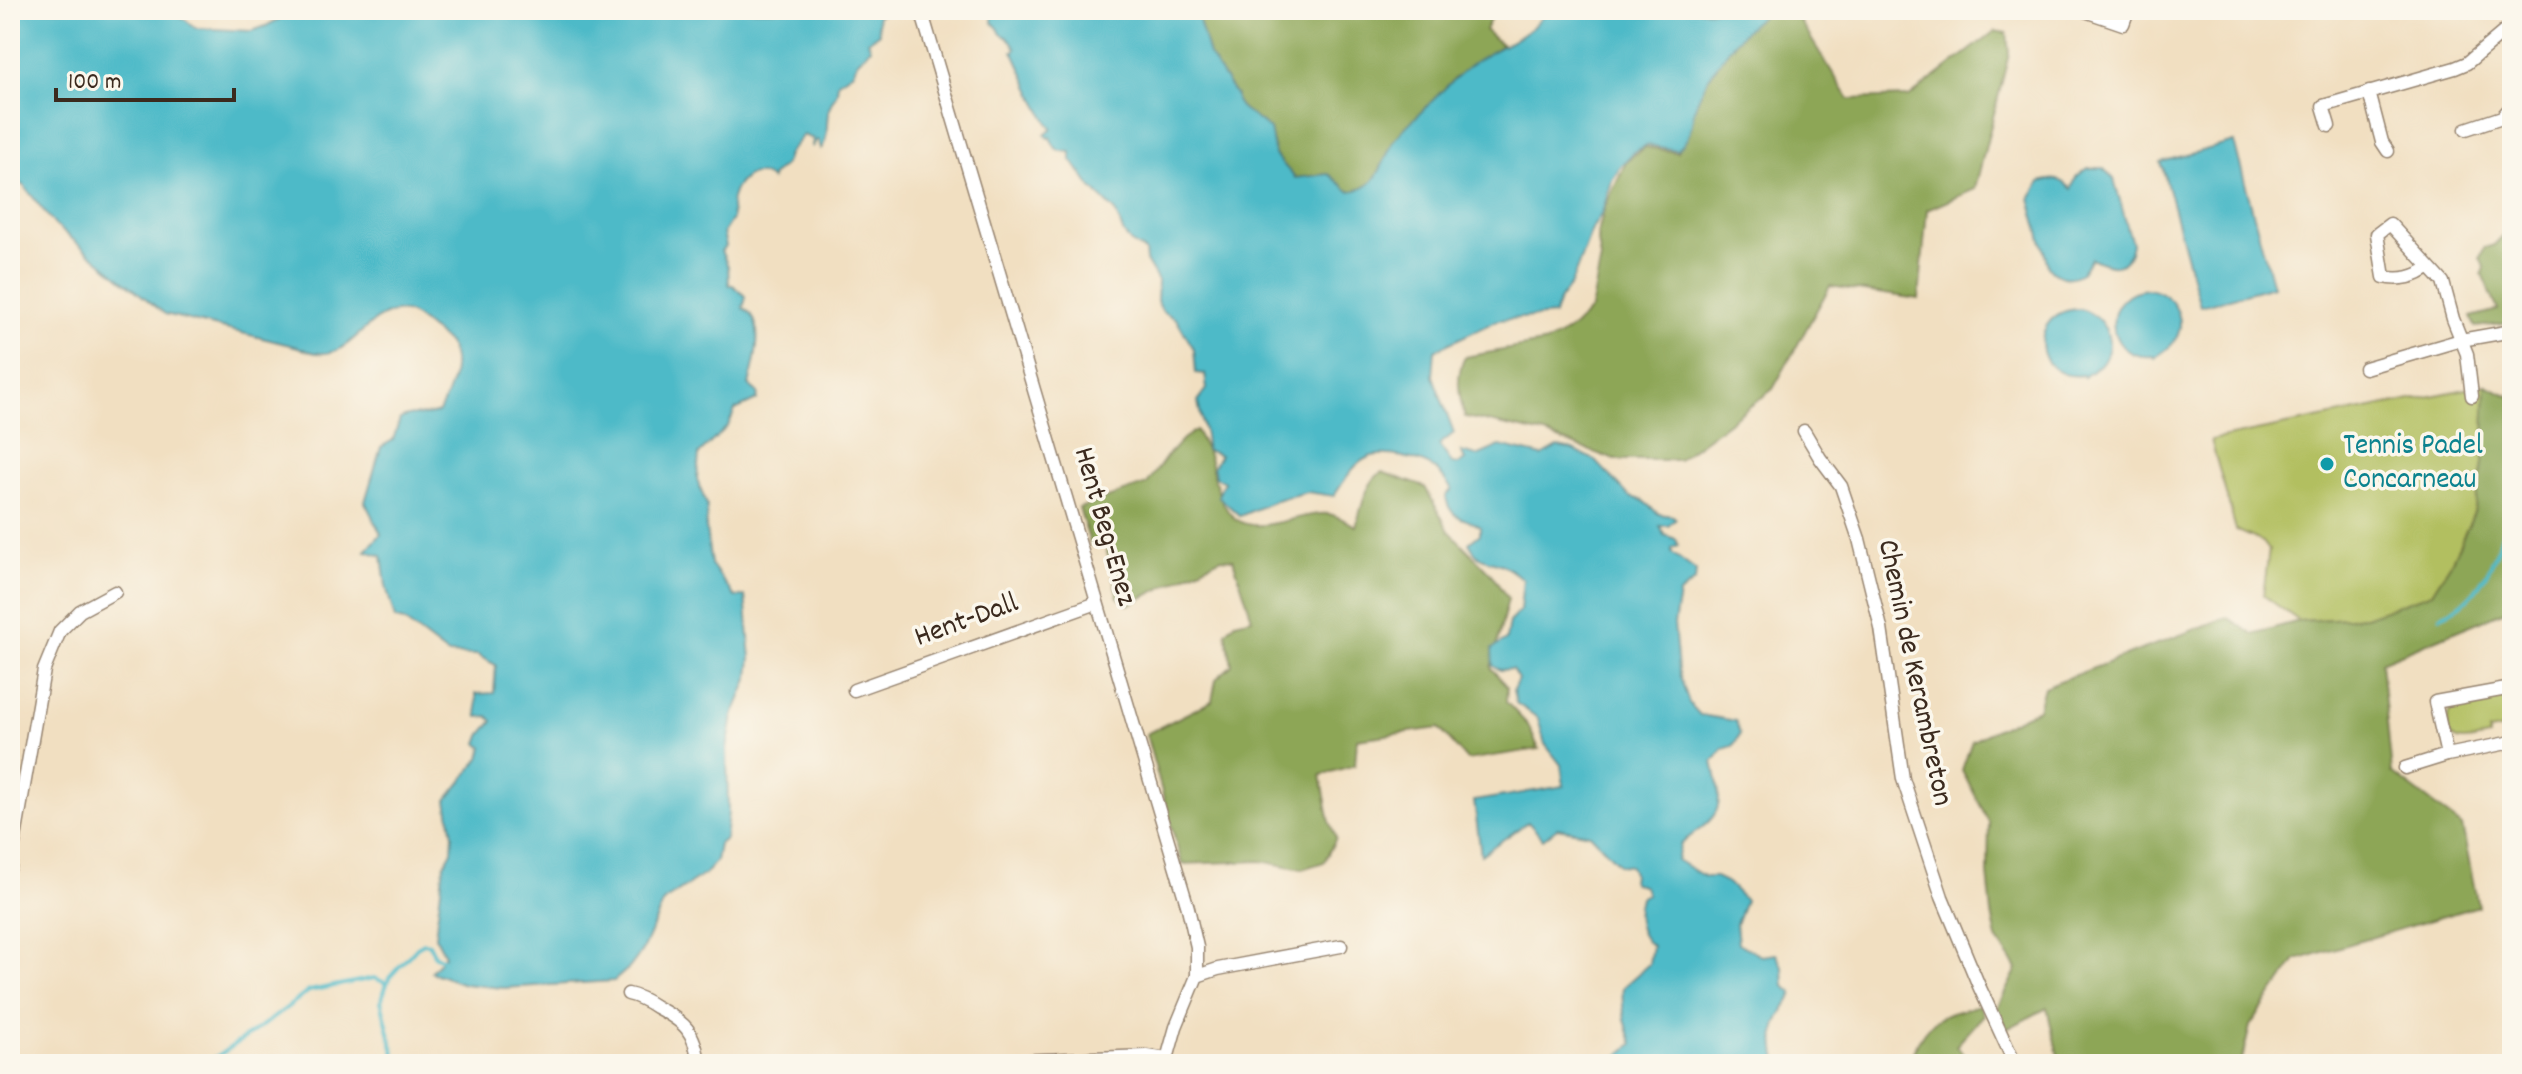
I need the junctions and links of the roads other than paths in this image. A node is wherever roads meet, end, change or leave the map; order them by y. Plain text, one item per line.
1 (921, 10) edge
2 (2082, 10) edge
3 (2128, 10) edge
4 (2512, 25) edge
5 (2369, 92) junction
6 (2512, 106) edge
7 (2329, 126) dead end
8 (2466, 129) dead end
9 (2388, 151) dead end
10 (2429, 267) junction
11 (2512, 331) edge
12 (2461, 340) junction
13 (2365, 368) dead end
14 (2472, 396) dead end
15 (1804, 431) dead end
16 (115, 592) dead end
17 (1097, 603) junction
18 (2512, 688) edge
19 (854, 690) dead end
20 (2512, 742) edge
21 (2447, 755) junction
22 (2405, 768) dead end
23 (10, 867) edge
24 (1341, 946) dead end
25 (1197, 976) junction
26 (628, 994) dead end
27 (1168, 1062) edge
28 (699, 1064) edge
29 (937, 1064) edge
30 (2015, 1064) edge

1 - 17 street, Hent Beg-Enez
2 - 3 street
4 - 5 street
5 - 7 street
5 - 9 street
6 - 8 street
10 - 10 street
10 - 12 street
11 - 12 street
12 - 13 street
12 - 14 street
15 - 30 street, Chemin de Kerambreton
16 - 23 street
17 - 19 street, Hent-Dall
17 - 25 street, Hent Beg-Enez
18 - 21 street
20 - 21 street
21 - 22 street
24 - 25 street
25 - 27 street, Hent Beg-Enez
26 - 28 street
27 - 29 street

